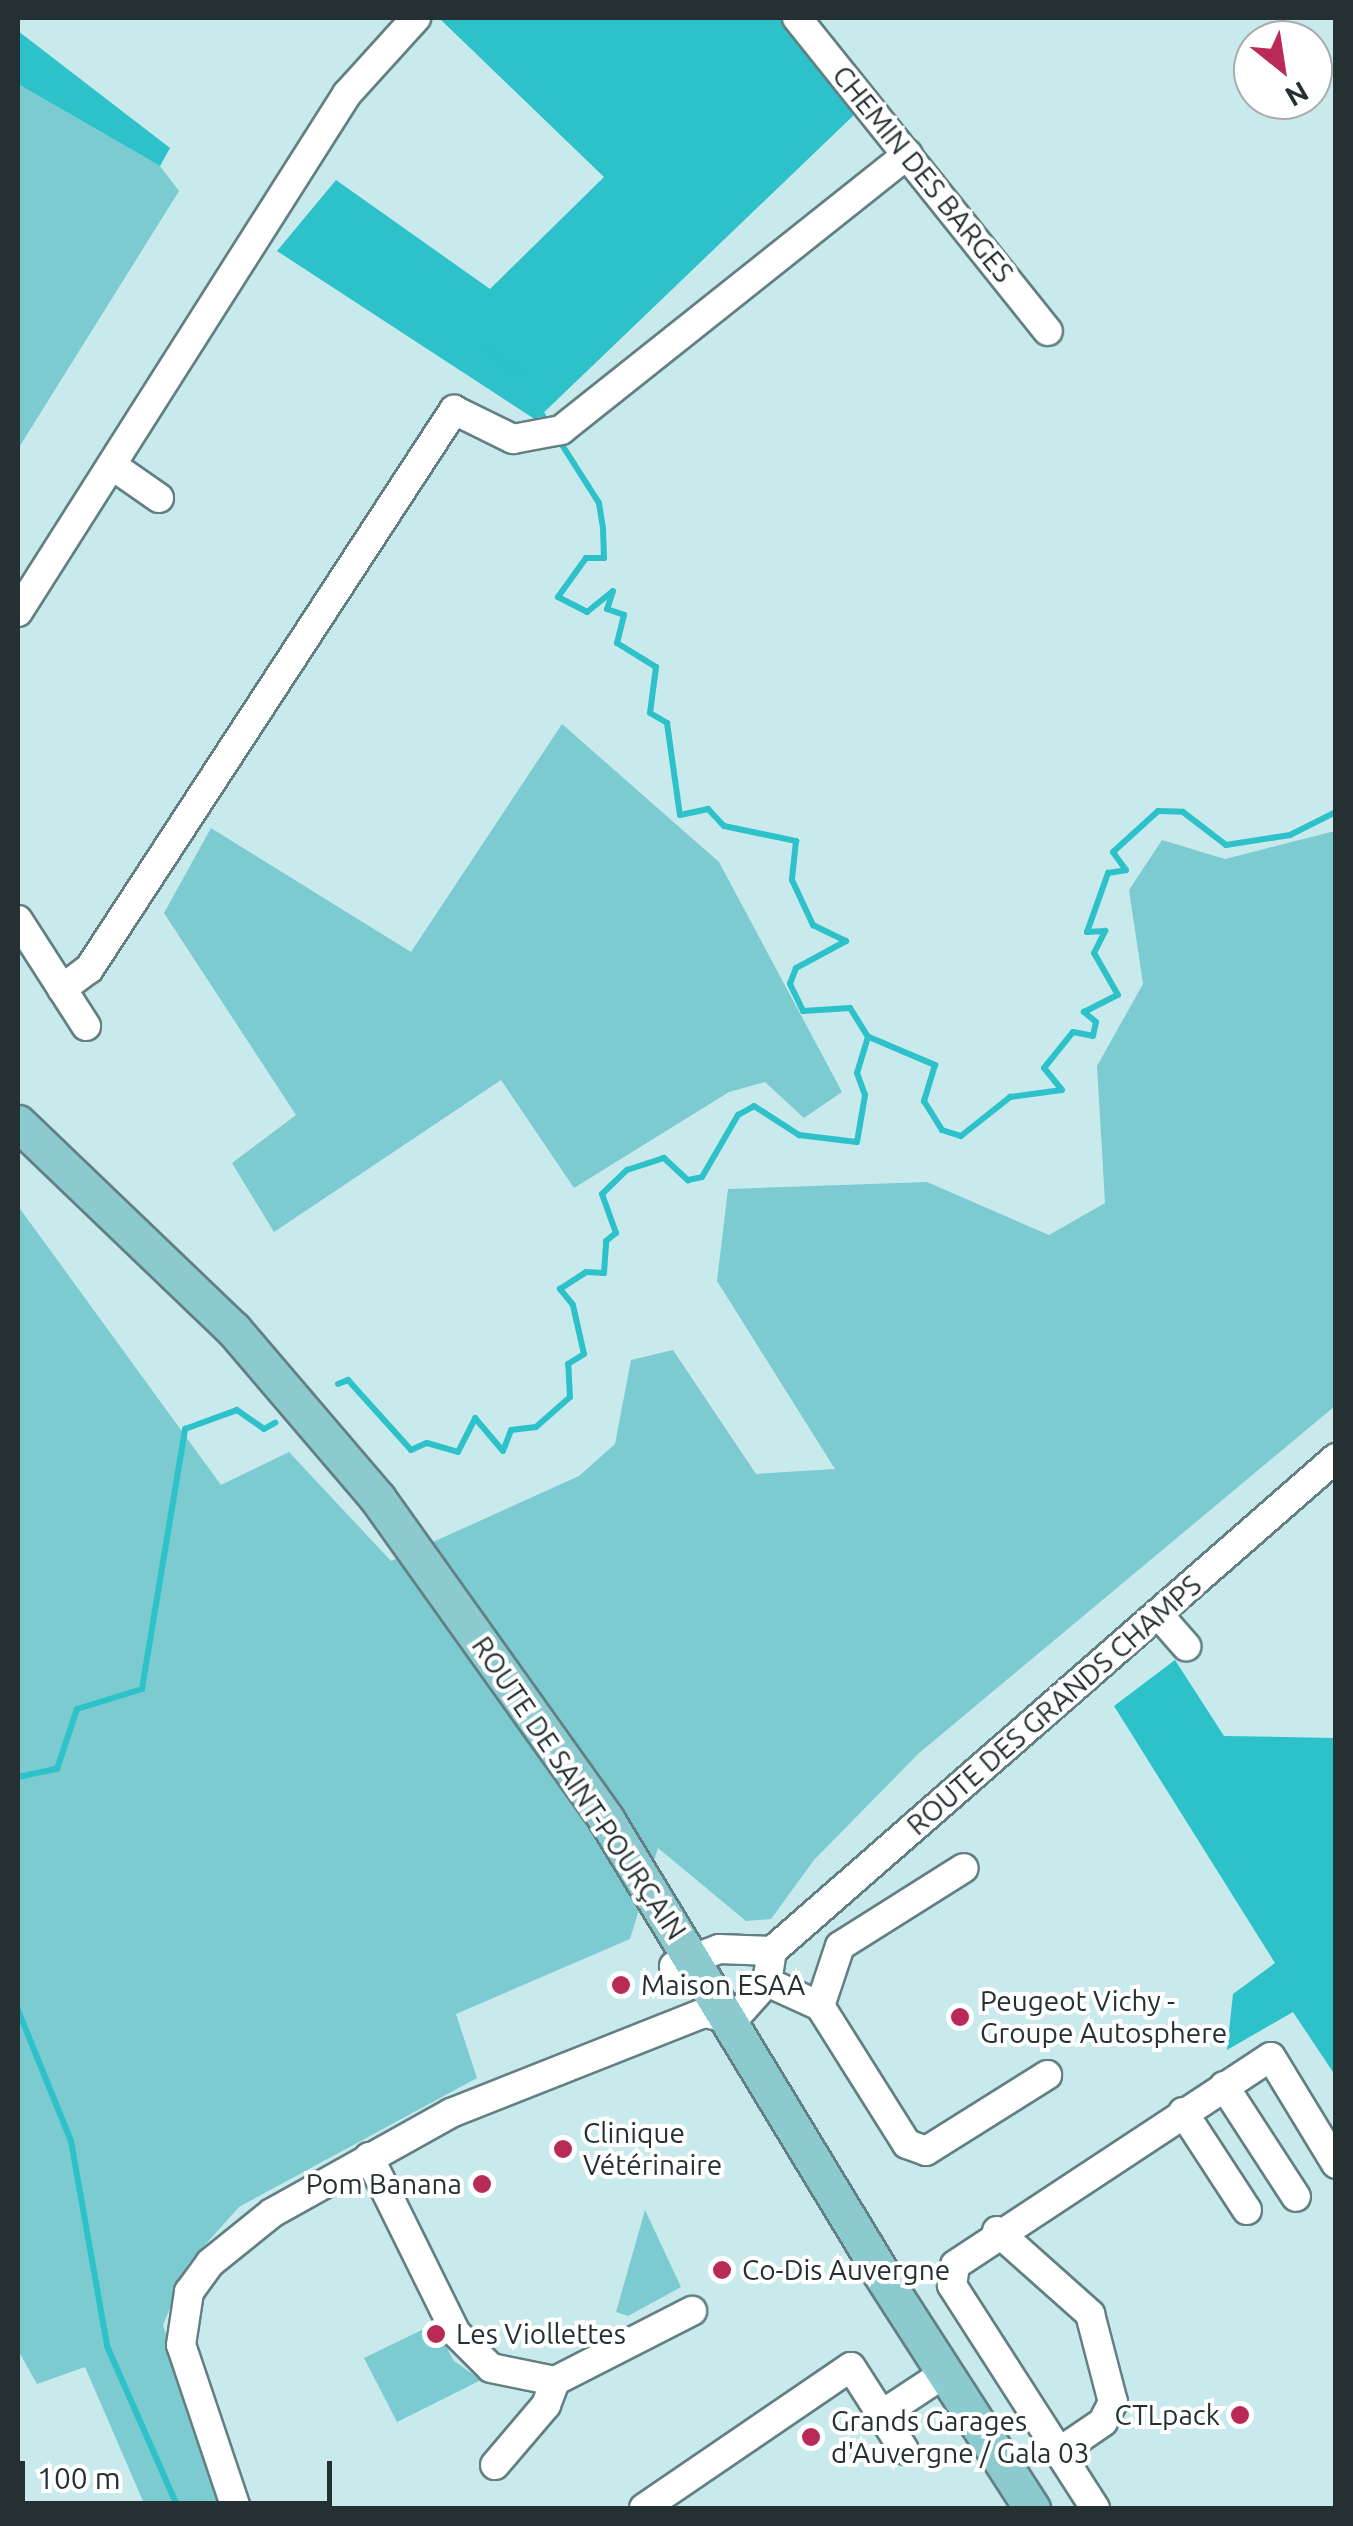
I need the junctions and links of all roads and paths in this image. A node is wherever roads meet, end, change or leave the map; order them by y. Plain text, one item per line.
1 (416, 18) edge
2 (798, 18) edge
3 (908, 154) junction
4 (1048, 331) dead end
5 (113, 466) junction
6 (160, 498) dead end
7 (18, 612) edge
8 (18, 920) edge
9 (62, 990) junction
10 (86, 1026) dead end
11 (18, 1123) edge
12 (1336, 1458) edge
13 (1158, 1614) junction
14 (1186, 1646) dead end
15 (964, 1868) dead end
16 (772, 1951) junction
17 (684, 1961) junction
18 (767, 1982) junction
19 (820, 2006) junction
20 (719, 2016) junction
21 (1047, 2074) dead end
22 (1224, 2086) junction
23 (1183, 2112) junction
24 (369, 2157) junction
25 (1336, 2164) edge
26 (1296, 2197) dead end
27 (1247, 2210) dead end
28 (996, 2230) junction
29 (692, 2312) dead end
30 (945, 2373) junction
31 (554, 2381) junction
32 (881, 2415) junction
33 (904, 2450) dead end
34 (1059, 2452) junction
35 (495, 2465) dead end
36 (236, 2508) edge
37 (644, 2508) edge
38 (1032, 2508) edge
39 (1095, 2508) edge

1 - 5 street
2 - 3 street, CHEMIN DES BARGES
3 - 4 street, CHEMIN DES BARGES
3 - 9 street
5 - 6 street
5 - 7 street
8 - 9 street
9 - 10 street
11 - 17 main road, ROUTE DE SAINT-POURÇAIN
12 - 13 street, ROUTE DES GRANDS CHAMPS
13 - 14 street
13 - 16 street, ROUTE DES GRANDS CHAMPS
15 - 19 street
16 - 17 street
16 - 18 street
17 - 20 main road, ROUTE DE SAINT-POURÇAIN
18 - 19 street
18 - 20 street
19 - 21 street
20 - 24 street
20 - 30 main road, ROUTE DE SAINT-POURÇAIN
22 - 23 street
22 - 25 street
22 - 26 street
23 - 27 street
23 - 28 street
24 - 31 street
24 - 36 street
28 - 34 street
28 - 34 street
29 - 31 street
30 - 32 street
30 - 38 main road, ROUTE DE SAINT-POURÇAIN
31 - 35 street
32 - 33 street
32 - 37 street
34 - 39 street

